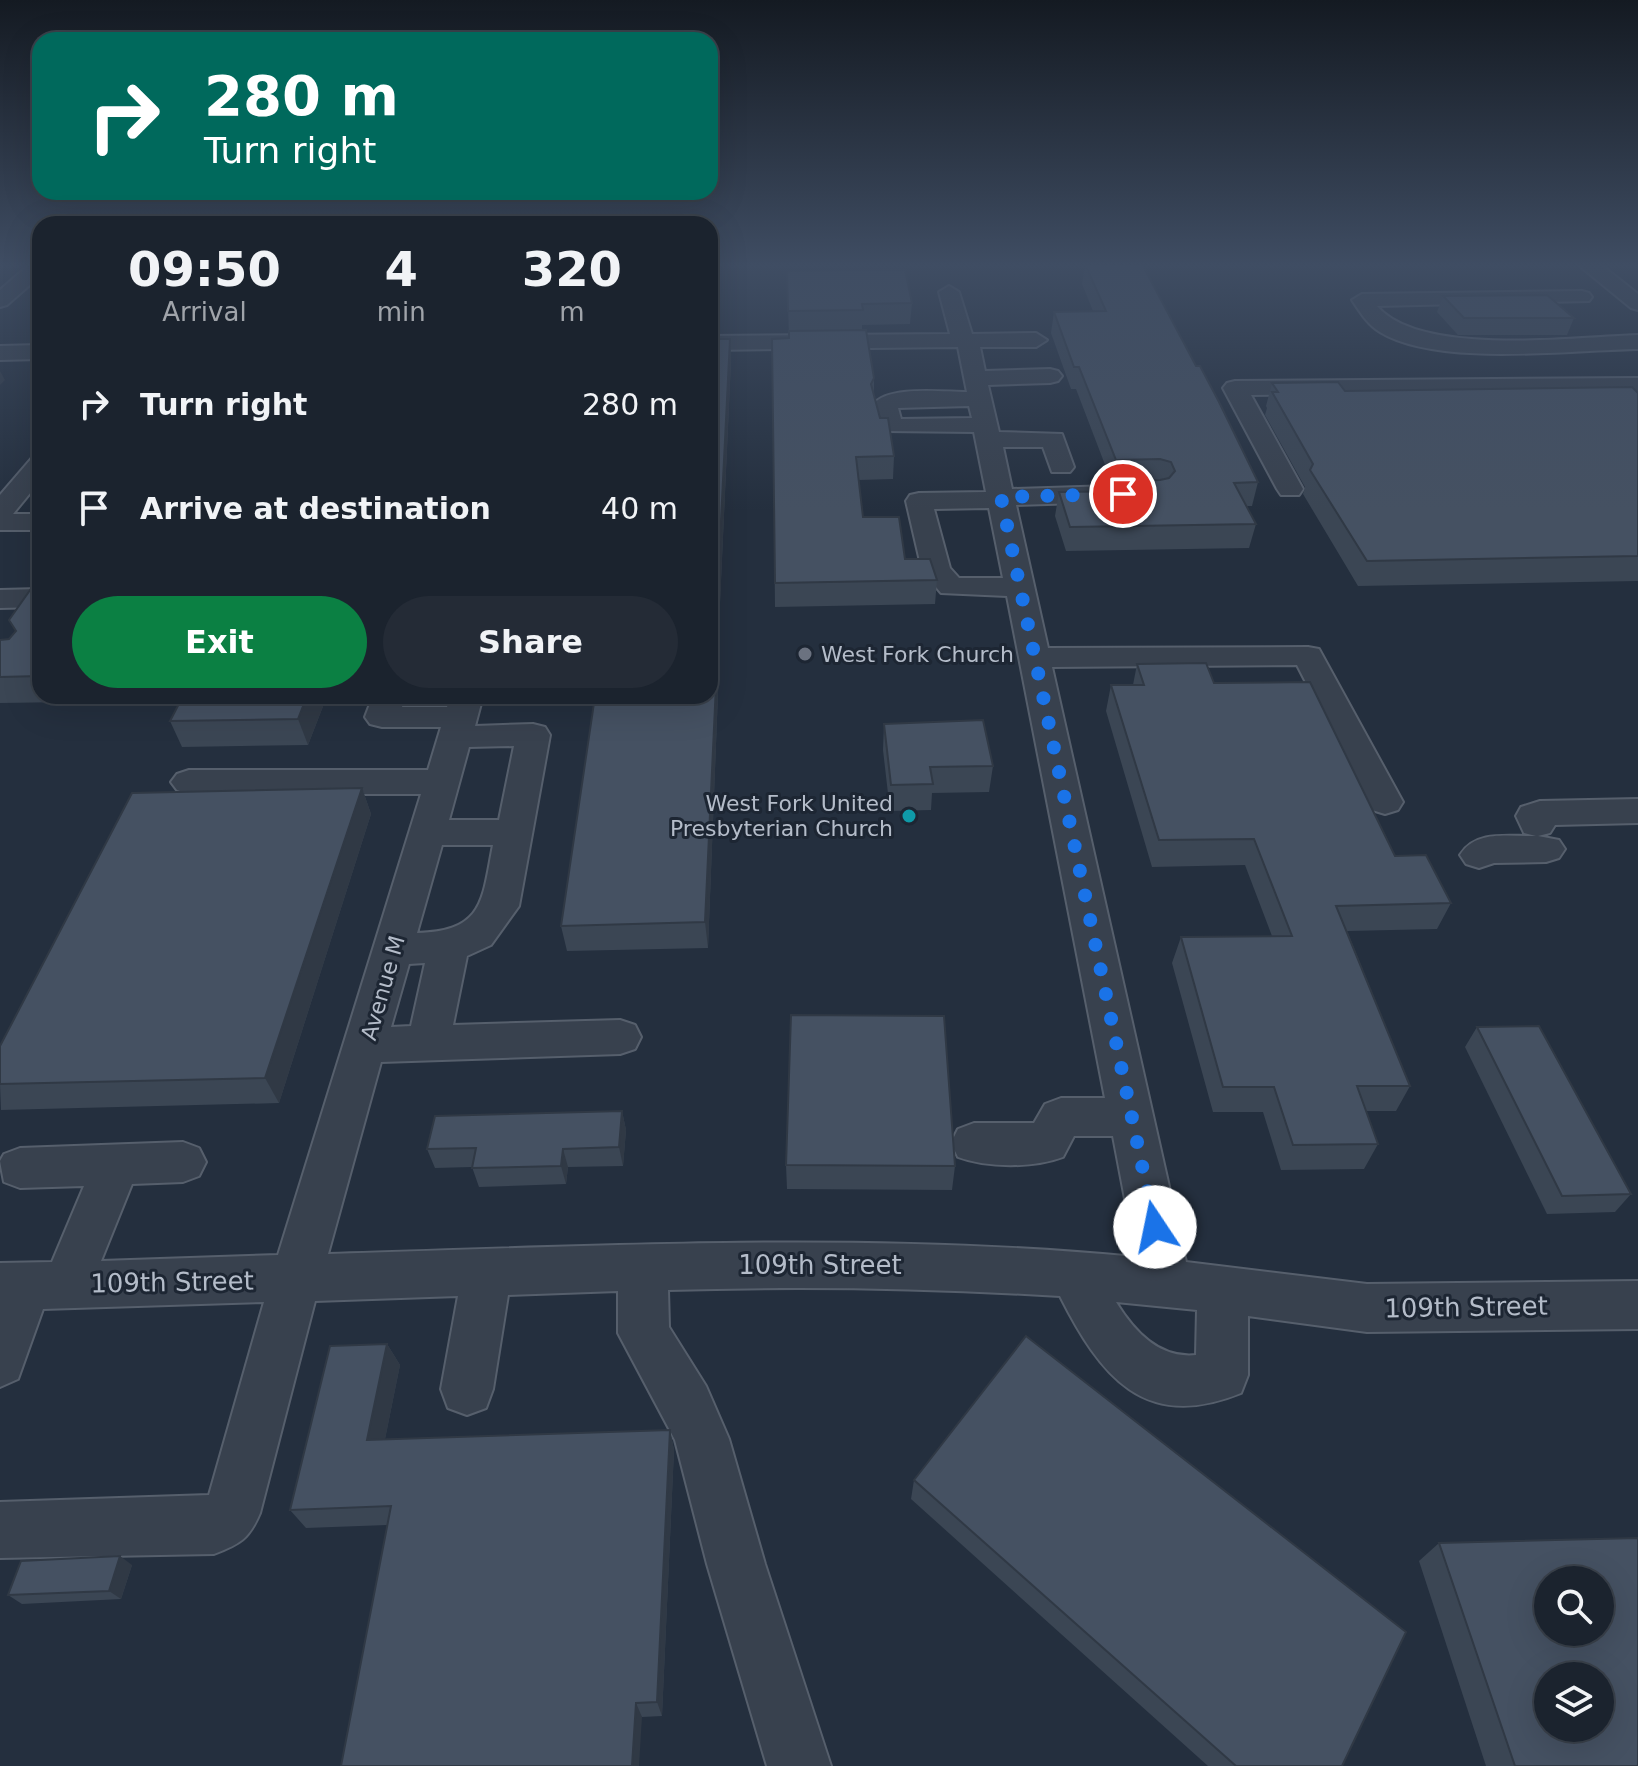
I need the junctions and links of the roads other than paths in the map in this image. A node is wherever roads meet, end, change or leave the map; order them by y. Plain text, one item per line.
1 (966, 345) edge
2 (32, 352) edge
3 (0, 353) edge
4 (1050, 376) dead end
5 (1638, 385) edge
6 (983, 412) junction
7 (1062, 418) dead end
8 (1061, 467) dead end
9 (32, 469) edge
10 (0, 473) edge
11 (32, 474) edge
12 (1290, 489) dead end
13 (1138, 494) edge
14 (1001, 498) junction
15 (0, 512) edge
16 (0, 522) edge
17 (32, 522) edge
18 (1020, 587) junction
19 (32, 598) edge
20 (0, 599) edge
21 (1035, 658) junction
22 (386, 704) edge
23 (461, 717) edge
24 (189, 782) dead end
25 (442, 782) junction
26 (1385, 802) dead end
27 (1638, 811) edge
28 (514, 832) junction
29 (428, 833) junction
30 (1479, 855) dead end
31 (449, 947) junction
32 (394, 949) junction
33 (620, 1037) dead end
34 (428, 1043) junction
35 (367, 1045) junction
36 (1132, 1117) junction
37 (974, 1143) dead end
38 (183, 1162) dead end
39 (117, 1164) junction
40 (20, 1168) dead end
41 (642, 1268) junction
42 (487, 1272) junction
43 (1074, 1274) junction
44 (296, 1279) junction
45 (1166, 1282) junction
46 (31, 1285) edge
47 (1223, 1289) junction
48 (1638, 1305) edge
49 (0, 1361) edge
50 (467, 1389) dead end
51 (0, 1530) edge
52 (799, 1766) edge

1 - 6 street
2 - 3 street
4 - 6 street
5 - 12 street
6 - 7 street
6 - 8 street
6 - 14 street
9 - 10 street
11 - 15 street
13 - 14 street
14 - 18 street
14 - 18 street
16 - 17 street
18 - 21 street
19 - 20 street
21 - 26 street
21 - 36 street
22 - 23 street
23 - 25 street, Avenue M
23 - 28 street
24 - 25 street
25 - 29 street, Avenue M
27 - 30 street
28 - 29 street
28 - 31 street
29 - 32 street, Avenue M
31 - 32 street
31 - 34 street
32 - 35 street, Avenue M
33 - 34 street
34 - 35 street
35 - 44 street, Avenue M
36 - 37 street
36 - 45 street
38 - 39 street
39 - 40 street
39 - 46 street
41 - 42 street, 109th Street
41 - 43 street, 109th Street
41 - 52 street
42 - 44 street, 109th Street
42 - 50 street
43 - 45 street, 109th Street
43 - 47 street
44 - 46 street, 109th Street
44 - 51 street, Avenue M
45 - 47 street, 109th Street
46 - 49 street
47 - 48 street, 109th Street

